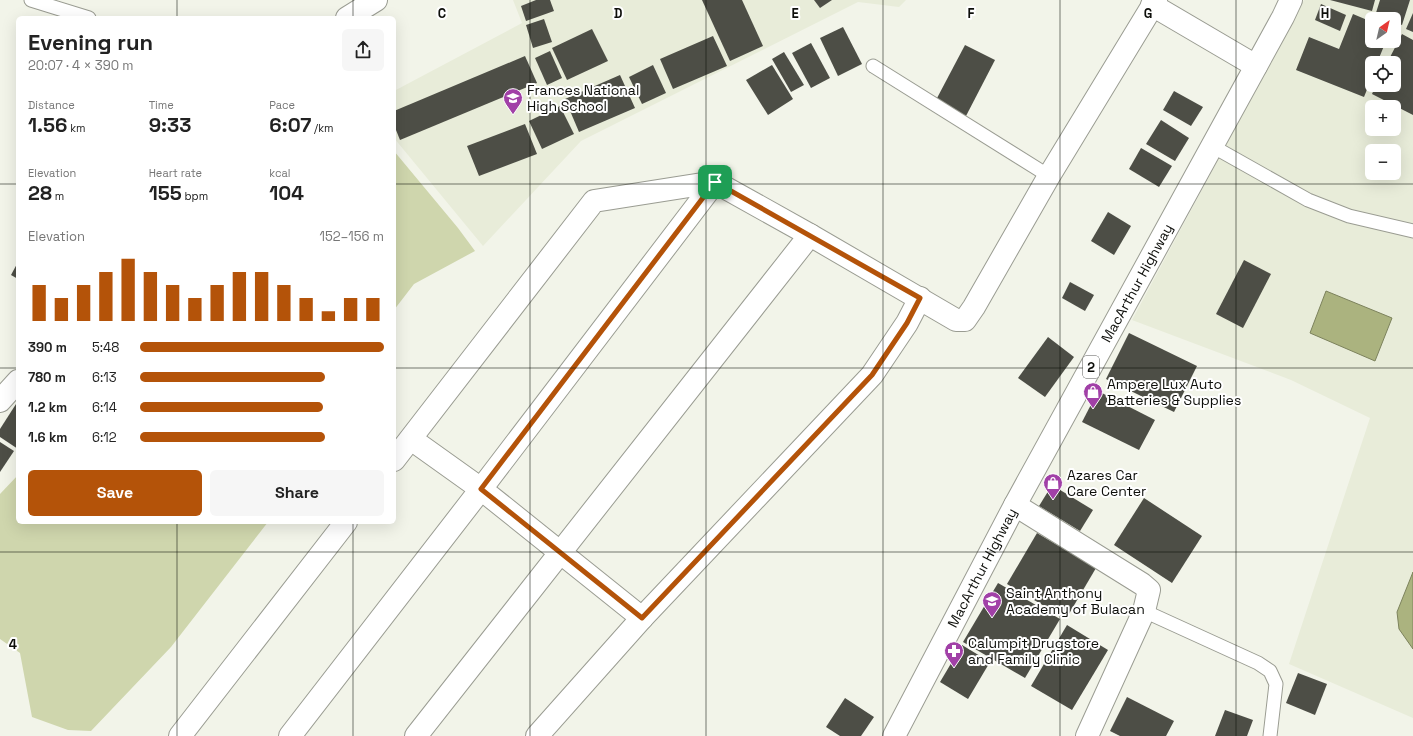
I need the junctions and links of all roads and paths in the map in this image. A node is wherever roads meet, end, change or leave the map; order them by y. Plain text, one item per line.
1 (31, 0) edge
2 (376, 0) edge
3 (1291, 0) edge
4 (1154, 3) edge
5 (83, 16) edge
6 (350, 16) edge
7 (873, 66) dead end
8 (1256, 66) junction
9 (1212, 146) junction
10 (1049, 176) junction
11 (715, 182) junction
12 (1413, 231) edge
13 (810, 235) junction
14 (920, 298) junction
15 (16, 384) edge
16 (0, 401) edge
17 (411, 439) junction
18 (396, 458) edge
19 (481, 489) junction
20 (1015, 505) junction
21 (344, 524) edge
22 (560, 552) junction
23 (1144, 610) junction
24 (642, 618) junction
25 (180, 736) edge
26 (290, 736) edge
27 (416, 736) edge
28 (537, 736) edge
29 (894, 736) edge
30 (1087, 736) edge
31 (1270, 736) edge

1 - 5 lane
2 - 6 main road
3 - 8 main road, MacArthur Highway / 2
4 - 8 main road
4 - 10 main road
7 - 10 lane
8 - 9 main road, MacArthur Highway / 2
9 - 12 lane
9 - 20 main road, MacArthur Highway / 2
10 - 14 main road
11 - 13 main road
11 - 17 main road
11 - 19 main road
13 - 14 main road
13 - 22 main road
14 - 24 main road
15 - 16 main road
17 - 18 main road
17 - 19 main road
19 - 22 main road
19 - 26 main road
20 - 23 main road
20 - 29 main road, MacArthur Highway / 2
21 - 25 main road
22 - 24 main road
22 - 27 main road
23 - 30 main road
23 - 31 lane
24 - 28 main road

